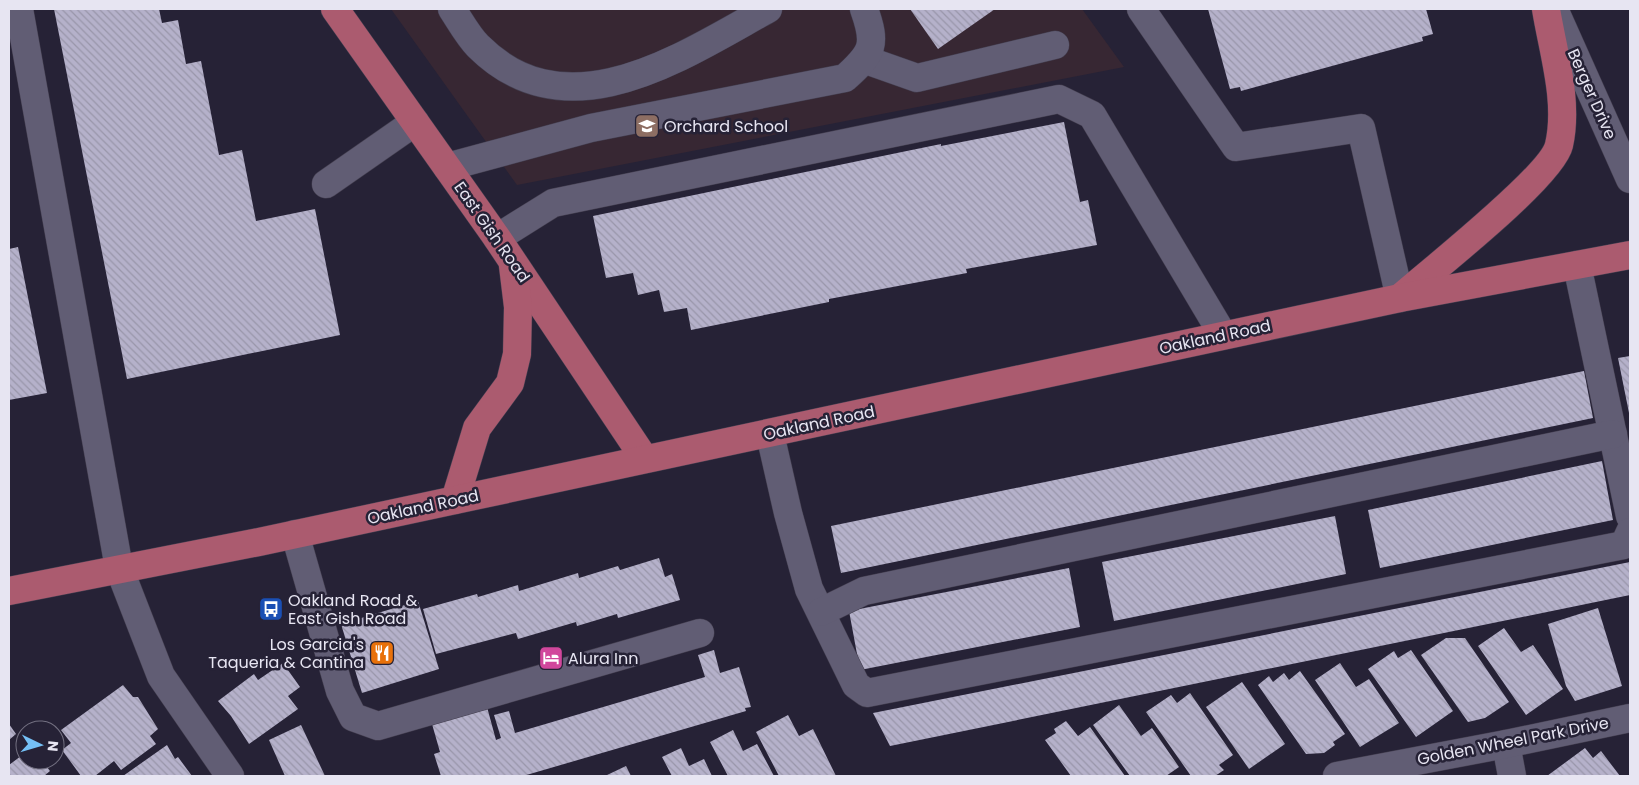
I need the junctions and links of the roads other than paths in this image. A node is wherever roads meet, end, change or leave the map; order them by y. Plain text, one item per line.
1 (19, 9) edge
2 (335, 9) edge
3 (452, 9) edge
4 (768, 9) edge
5 (864, 9) edge
6 (1141, 9) edge
7 (1546, 9) edge
8 (1554, 9) edge
9 (1055, 45) dead end
10 (866, 60) junction
11 (415, 122) junction
12 (447, 166) junction
13 (1630, 179) edge
14 (326, 184) dead end
15 (505, 249) junction
16 (1630, 255) edge
17 (1577, 265) junction
18 (1400, 298) junction
19 (1223, 336) junction
20 (770, 434) junction
21 (1613, 434) junction
22 (644, 458) junction
23 (455, 500) junction
24 (1630, 516) edge
25 (1630, 532) edge
26 (295, 534) junction
27 (120, 568) junction
28 (9, 591) edge
29 (821, 612) junction
30 (700, 633) dead end
31 (1630, 718) edge
32 (1506, 744) junction
33 (230, 776) edge
34 (1337, 776) edge
35 (1512, 776) edge

1 - 27 street
2 - 11 main road, East Gish Road
3 - 4 street
5 - 10 street
6 - 18 street
7 - 18 main road
8 - 13 street, Berger Drive
9 - 10 street
10 - 12 street
11 - 12 main road, East Gish Road
11 - 14 street
12 - 15 main road, East Gish Road
15 - 19 street
15 - 22 main road, East Gish Road
15 - 23 main road
16 - 17 main road, Oakland Road
17 - 18 main road, Oakland Road
17 - 21 street
18 - 19 main road, Oakland Road
19 - 20 main road, Oakland Road
20 - 22 main road, Oakland Road
20 - 29 street
21 - 24 street
21 - 29 street
22 - 23 main road, Oakland Road
23 - 26 main road, Oakland Road
25 - 29 street
26 - 27 main road, Oakland Road
26 - 30 street
27 - 28 main road, Oakland Road
27 - 33 street
31 - 32 street, Golden Wheel Park Drive
32 - 34 street, Golden Wheel Park Drive
32 - 35 street

